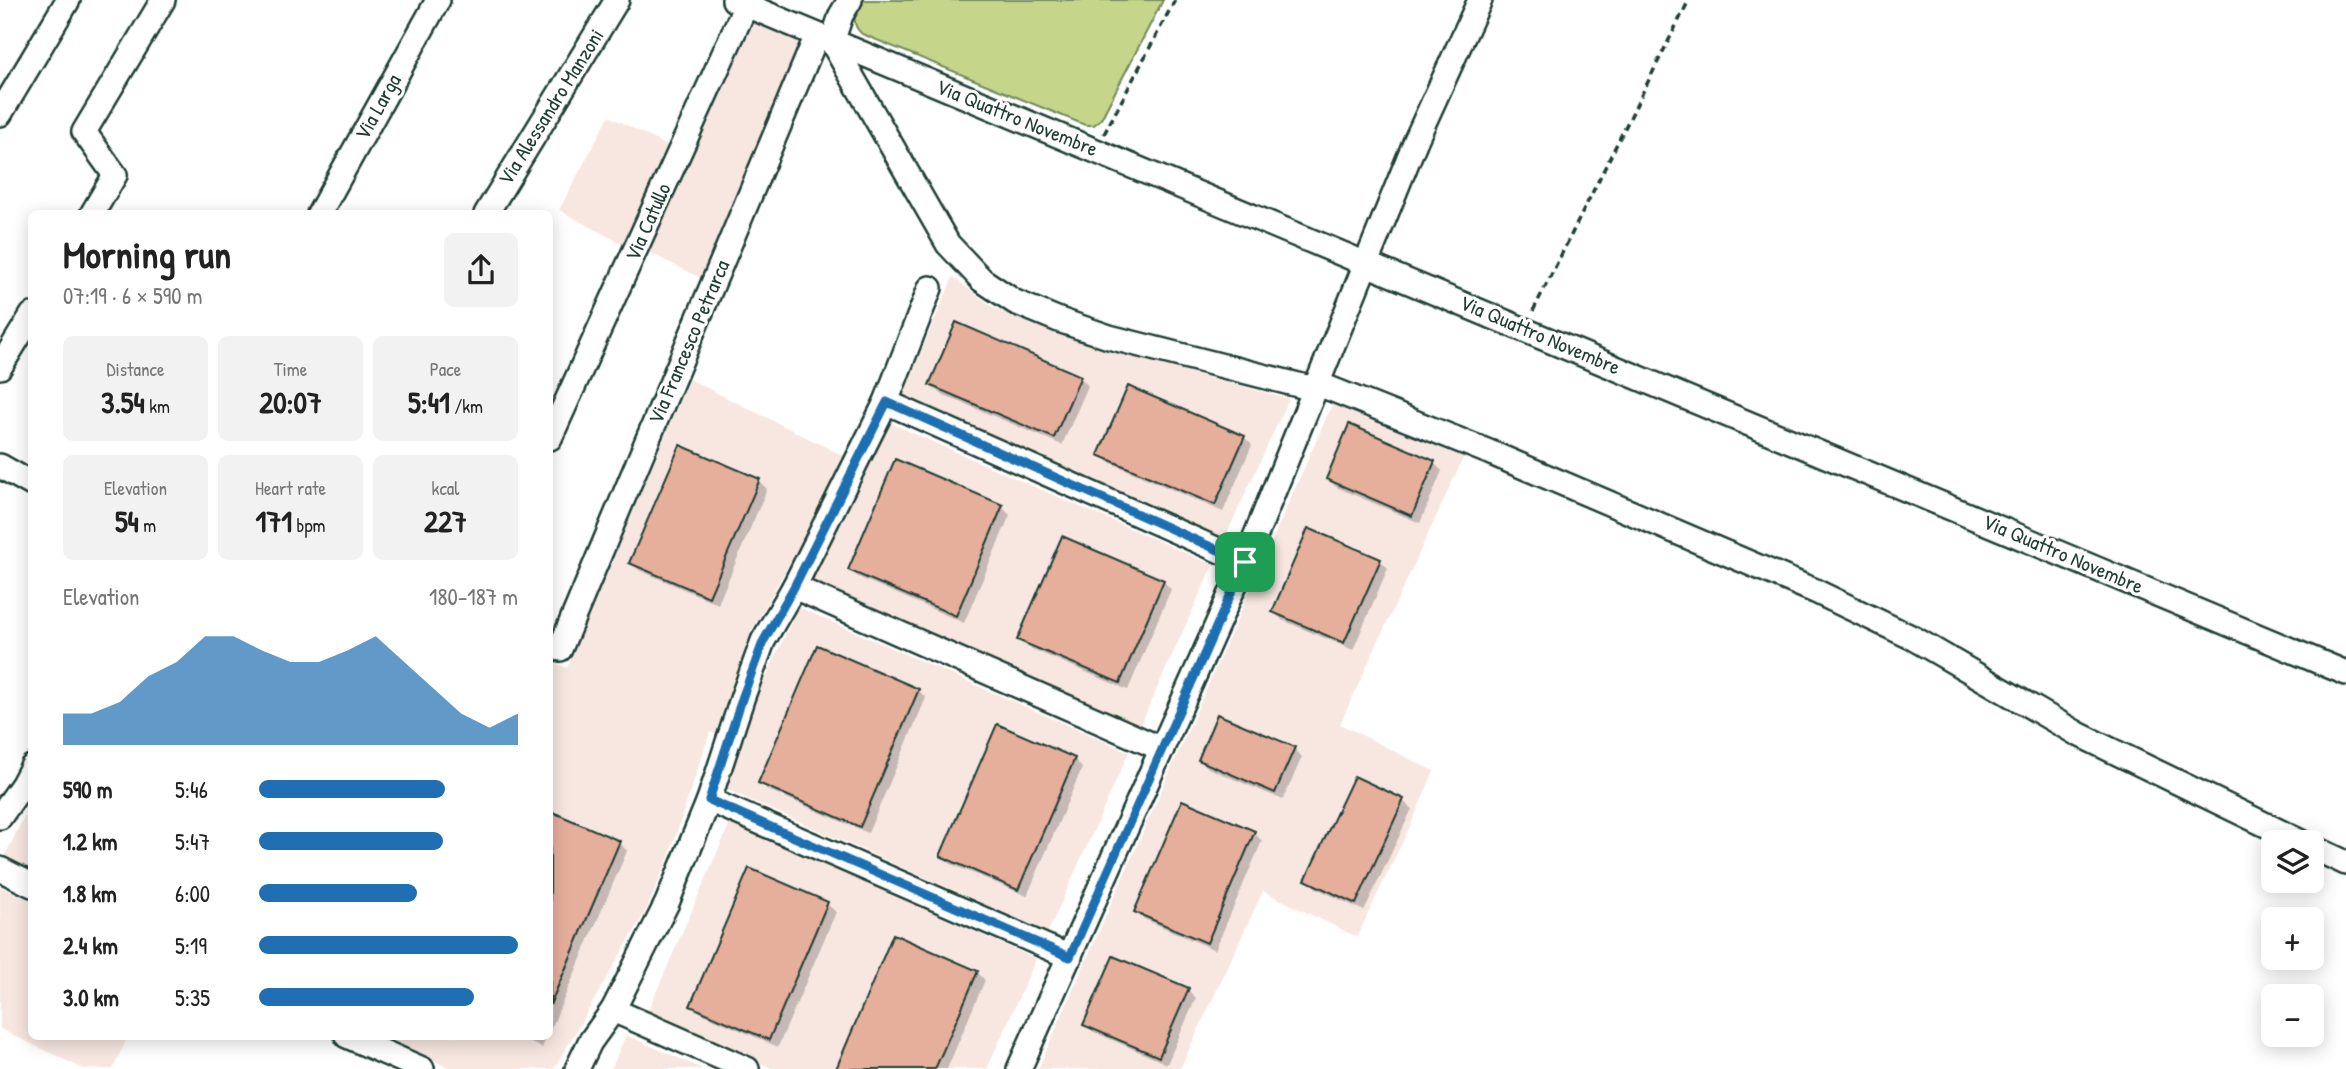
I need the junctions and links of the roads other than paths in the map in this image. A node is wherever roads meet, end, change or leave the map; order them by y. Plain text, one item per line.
1 (68, 0) edge
2 (163, 0) edge
3 (438, 0) edge
4 (617, 0) edge
5 (850, 0) edge
6 (1480, 0) edge
7 (740, 2) edge
8 (825, 39) junction
9 (0, 114) edge
10 (94, 210) edge
11 (321, 210) edge
12 (488, 210) edge
13 (1367, 263) junction
14 (930, 288) dead end
15 (28, 322) edge
16 (0, 367) edge
17 (1315, 386) junction
18 (887, 402) junction
19 (553, 431) edge
20 (0, 466) edge
21 (28, 482) edge
22 (1245, 562) junction
23 (794, 587) junction
24 (560, 649) dead end
25 (2346, 673) edge
26 (1162, 749) junction
27 (28, 775) edge
28 (709, 800) junction
29 (0, 817) edge
30 (2276, 830) edge
31 (2324, 853) edge
32 (2346, 863) edge
33 (0, 869) edge
34 (28, 883) edge
35 (1070, 957) junction
36 (613, 1010) junction
37 (356, 1040) edge
38 (422, 1069) edge
39 (577, 1069) edge
40 (747, 1069) edge
41 (1019, 1069) edge

1 - 9 street
2 - 10 street
3 - 11 street, Via Larga
4 - 12 street, Via Alessandro Manzoni
5 - 8 street, Via Francesco Petrarca
6 - 13 street
7 - 8 street, Via Quattro Novembre
7 - 19 street, Via Catullo
8 - 13 street, Via Quattro Novembre
8 - 17 street
8 - 24 street, Via Francesco Petrarca
13 - 17 street
13 - 25 street, Via Quattro Novembre
14 - 18 street
15 - 16 street
17 - 22 street
17 - 30 street
18 - 22 street
18 - 23 street
20 - 21 street
22 - 26 street
23 - 26 street
23 - 28 street
26 - 35 street
27 - 29 street
28 - 35 street
28 - 36 street
31 - 32 street
33 - 34 street
35 - 41 street
36 - 39 street
36 - 40 street
37 - 38 street

